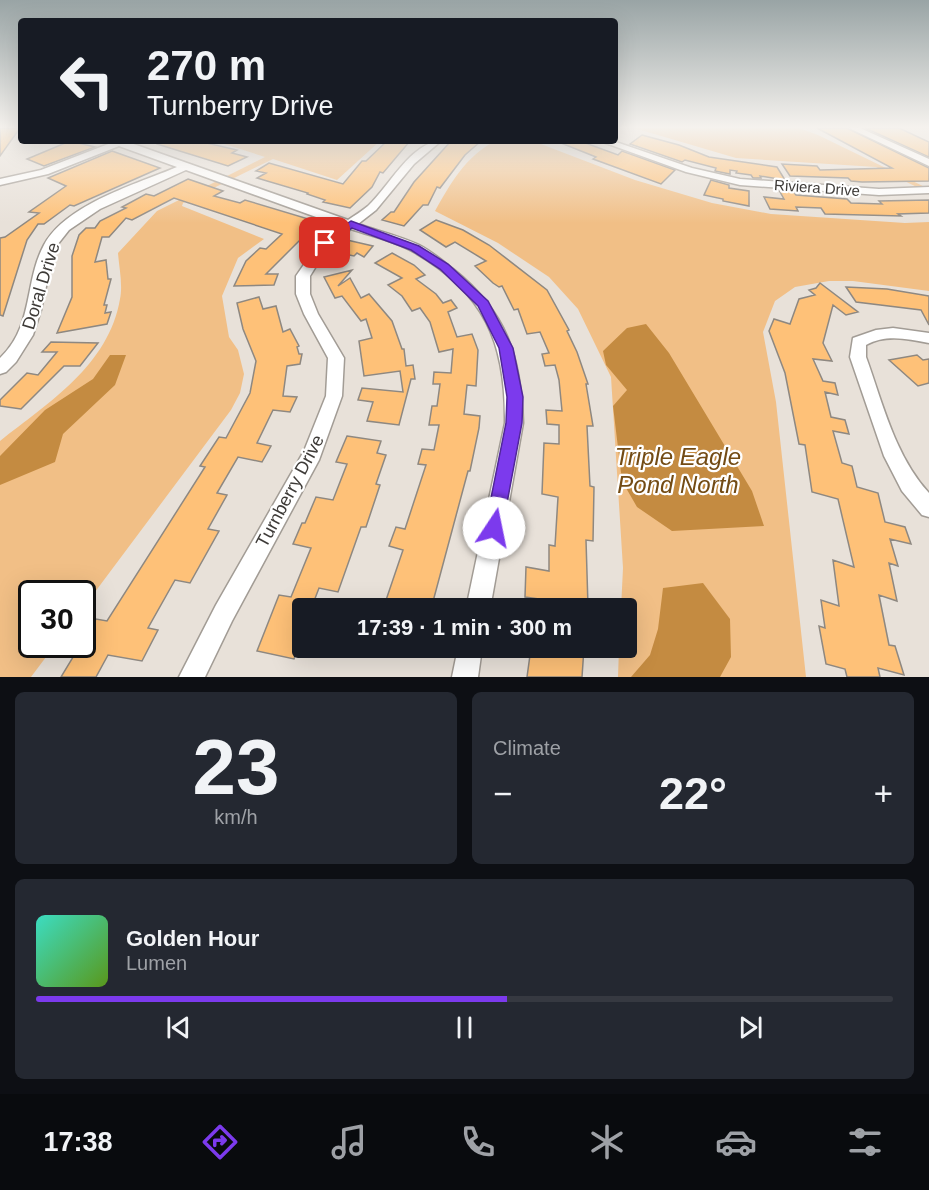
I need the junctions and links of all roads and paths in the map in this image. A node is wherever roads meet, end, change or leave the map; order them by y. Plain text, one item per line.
1 (74, 160) edge
2 (168, 160) edge
3 (414, 160) edge
4 (657, 160) edge
5 (187, 166) junction
6 (0, 182) edge
7 (929, 190) edge
8 (351, 224) junction
9 (929, 338) edge
10 (0, 368) edge
11 (929, 508) edge
12 (480, 598) edge
13 (468, 658) edge
14 (192, 677) edge
15 (465, 677) edge

1 - 6 street
2 - 5 street
3 - 8 street, Turnberry Drive
4 - 7 street, Riviera Drive
5 - 8 street
5 - 10 street, Doral Drive
8 - 12 street
8 - 14 street, Turnberry Drive
9 - 11 street
13 - 15 street

